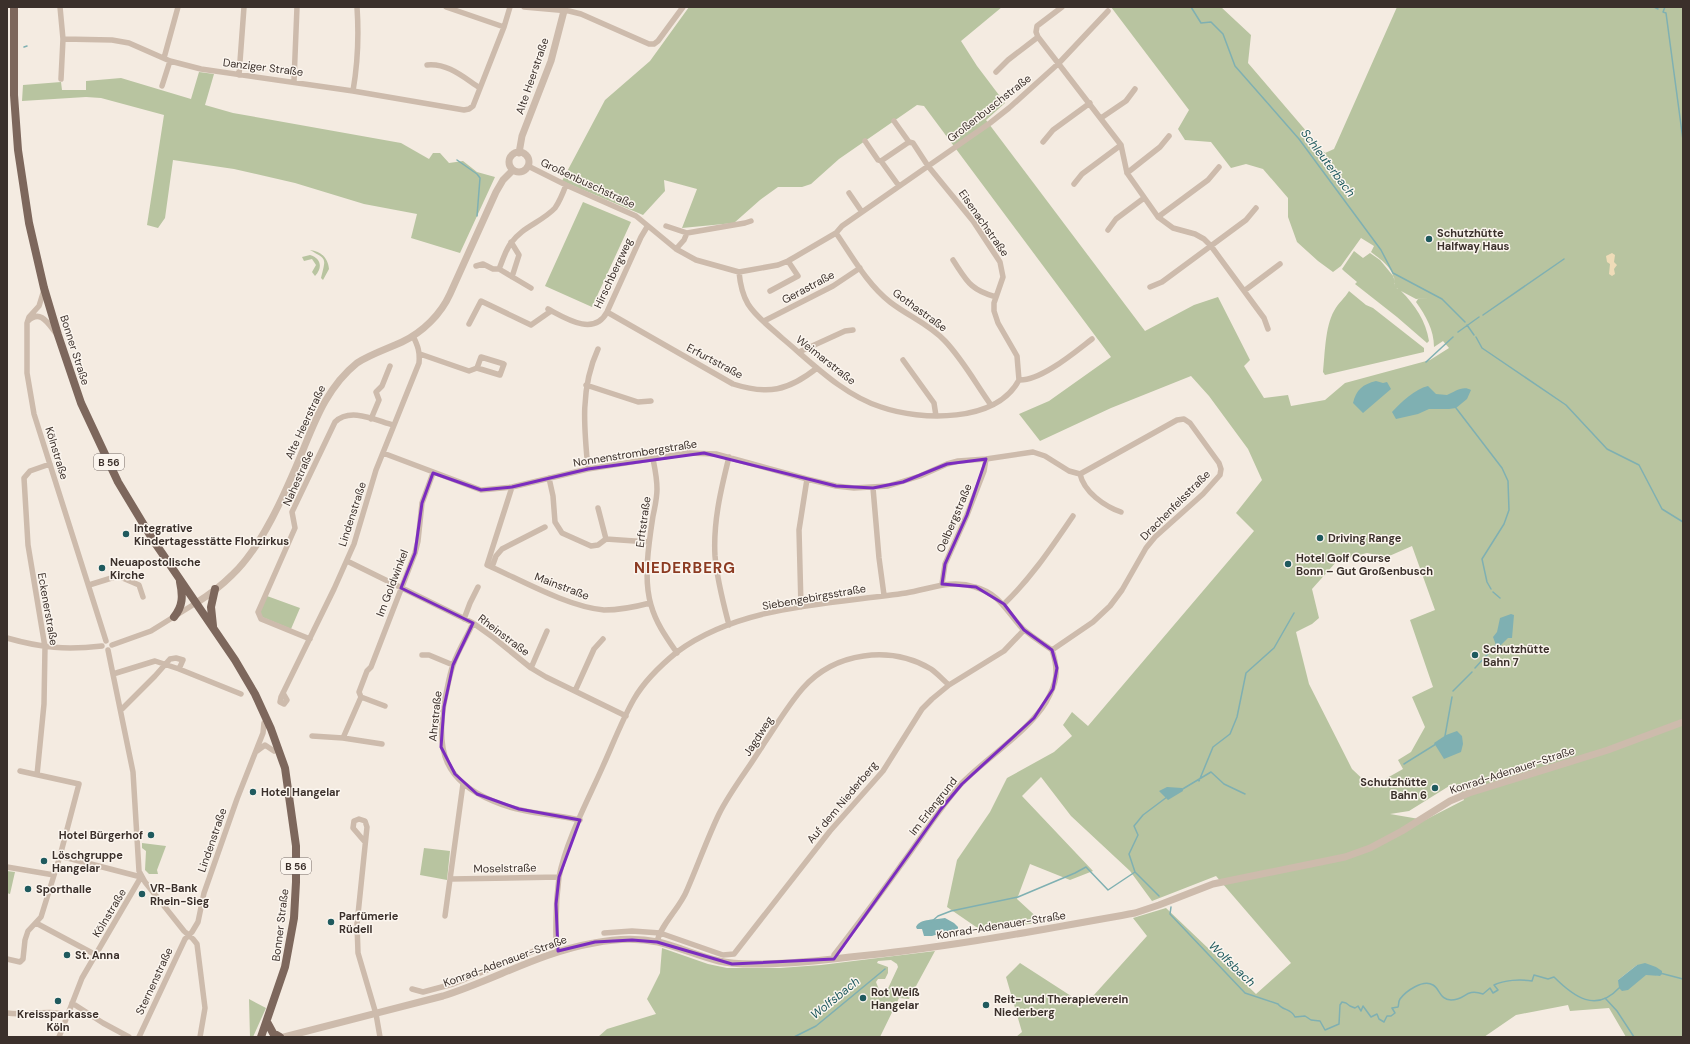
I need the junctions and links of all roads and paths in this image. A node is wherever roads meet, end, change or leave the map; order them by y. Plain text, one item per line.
1 (14, 7) edge
2 (60, 7) edge
3 (178, 7) edge
4 (244, 7) edge
5 (297, 7) edge
6 (357, 7) edge
7 (446, 7) edge
8 (510, 7) edge
9 (524, 7) edge
10 (683, 7) edge
11 (1062, 7) edge
12 (565, 9) edge
13 (1108, 11) dead end
14 (504, 27) junction
15 (1038, 37) junction
16 (63, 39) junction
17 (164, 58) junction
18 (170, 61) junction
19 (1059, 63) junction
20 (427, 65) dead end
21 (996, 72) dead end
22 (239, 75) junction
23 (61, 78) dead end
24 (294, 81) junction
25 (162, 86) dead end
26 (480, 88) junction
27 (1135, 89) dead end
28 (353, 91) junction
29 (1090, 103) junction
30 (1102, 118) junction
31 (894, 120) dead end
32 (1169, 136) dead end
33 (864, 141) dead end
34 (909, 142) junction
35 (1043, 142) dead end
36 (1121, 145) junction
37 (519, 153) junction
38 (881, 161) junction
39 (528, 166) junction
40 (928, 166) junction
41 (1219, 168) dead end
42 (513, 170) junction
43 (1126, 173) junction
44 (1074, 184) dead end
45 (566, 185) junction
46 (899, 186) junction
47 (850, 193) dead end
48 (1144, 198) junction
49 (1256, 208) dead end
50 (862, 212) junction
51 (1158, 217) junction
52 (751, 221) dead end
53 (666, 226) dead end
54 (647, 227) junction
55 (1108, 230) dead end
56 (687, 233) junction
57 (836, 233) junction
58 (511, 242) junction
59 (1211, 246) junction
60 (676, 249) junction
61 (954, 260) dead end
62 (788, 261) junction
63 (1280, 264) dead end
64 (476, 266) dead end
65 (860, 268) junction
66 (499, 269) junction
67 (739, 272) junction
68 (512, 277) junction
69 (1150, 287) dead end
70 (44, 288) junction
71 (531, 288) dead end
72 (770, 291) dead end
73 (1244, 291) junction
74 (996, 297) junction
75 (607, 312) junction
76 (764, 321) junction
77 (27, 323) junction
78 (469, 324) dead end
79 (1268, 329) dead end
80 (853, 330) dead end
81 (58, 335) junction
82 (413, 336) junction
83 (1092, 339) dead end
84 (598, 350) dead end
85 (799, 352) junction
86 (420, 354) junction
87 (903, 360) dead end
88 (390, 366) dead end
89 (477, 368) junction
90 (817, 368) junction
91 (1019, 380) junction
92 (586, 385) junction
93 (651, 401) dead end
94 (991, 405) junction
95 (936, 416) junction
96 (370, 419) junction
97 (393, 426) junction
98 (383, 453) junction
99 (729, 456) junction
100 (653, 458) junction
101 (986, 459) junction
102 (50, 464) junction
103 (588, 469) junction
104 (434, 473) junction
105 (1080, 474) junction
106 (549, 478) junction
107 (807, 479) junction
108 (512, 487) junction
109 (873, 488) junction
110 (598, 508) dead end
111 (1121, 512) dead end
112 (1073, 516) dead end
113 (545, 527) dead end
114 (606, 539) junction
115 (649, 542) junction
116 (346, 561) junction
117 (492, 567) junction
118 (180, 580) junction
119 (942, 584) junction
120 (89, 585) junction
121 (478, 587) dead end
122 (401, 588) junction
123 (215, 589) junction
124 (884, 595) junction
125 (143, 597) dead end
126 (196, 603) junction
127 (650, 603) junction
128 (1004, 604) junction
129 (801, 607) junction
130 (174, 617) junction
131 (464, 619) junction
132 (473, 623) junction
133 (729, 625) junction
134 (213, 628) junction
135 (1024, 630) junction
136 (547, 632) dead end
137 (7, 638) edge
138 (310, 639) junction
139 (603, 639) dead end
140 (104, 644) junction
141 (112, 645) junction
142 (45, 647) junction
143 (108, 650) junction
144 (1052, 650) junction
145 (677, 652) junction
146 (422, 655) dead end
147 (235, 660) junction
148 (165, 664) junction
149 (453, 665) junction
150 (531, 668) junction
151 (179, 669) junction
152 (113, 674) junction
153 (949, 685) junction
154 (575, 691) junction
155 (283, 693) dead end
156 (241, 694) dead end
157 (361, 697) junction
158 (385, 706) dead end
159 (120, 710) junction
160 (626, 716) junction
161 (1683, 722) edge
162 (264, 723) junction
163 (312, 736) dead end
164 (343, 738) junction
165 (382, 744) dead end
166 (274, 751) junction
167 (255, 752) junction
168 (20, 770) dead end
169 (37, 775) junction
170 (463, 784) junction
171 (287, 789) junction
172 (580, 820) junction
173 (365, 842) dead end
174 (60, 856) junction
175 (7, 867) edge
176 (54, 875) junction
177 (141, 877) junction
178 (559, 877) junction
179 (451, 879) junction
180 (445, 916) dead end
181 (36, 923) junction
182 (604, 933) dead end
183 (660, 933) junction
184 (189, 935) junction
185 (556, 942) junction
186 (657, 942) junction
187 (558, 952) junction
188 (96, 955) junction
189 (7, 959) edge
190 (834, 959) junction
191 (412, 989) dead end
192 (72, 1003) junction
193 (7, 1012) edge
194 (376, 1014) junction
195 (67, 1015) junction
196 (267, 1022) junction
197 (305, 1032) junction
198 (59, 1037) edge
199 (129, 1037) edge
200 (139, 1037) edge
201 (200, 1037) edge
202 (261, 1037) edge
203 (280, 1037) edge
204 (284, 1037) edge
205 (296, 1037) edge
206 (380, 1037) edge

1 - 70 main road, Bonner Straße / B 56
2 - 16 street
3 - 17 street
4 - 22 street
5 - 24 street
6 - 28 street
7 - 14 street
8 - 14 street
9 - 12 street
10 - 12 street
11 - 15 street
12 - 37 street, Alte Heerstraße
13 - 19 street, Großenbuschstraße
14 - 26 street
15 - 19 street
15 - 21 street
16 - 17 street, Danziger Straße
16 - 23 street
17 - 18 street, Danziger Straße
18 - 22 street, Danziger Straße
18 - 25 street
19 - 29 street
19 - 40 street, Großenbuschstraße
20 - 26 street
22 - 24 street, Danziger Straße
24 - 28 street, Danziger Straße
26 - 28 street, Danziger Straße
27 - 30 street
29 - 30 street
29 - 35 street
30 - 36 street
31 - 34 street
32 - 43 street
33 - 38 street
34 - 38 street
34 - 40 street
36 - 43 street
36 - 44 street
37 - 39 street
37 - 42 street
38 - 46 street
39 - 42 street
39 - 45 street, Großenbuschstraße
40 - 46 street, Großenbuschstraße
40 - 74 street, Eisenachstraße
41 - 51 street
42 - 82 street, Alte Heerstraße
43 - 48 street
45 - 54 street, Großenbuschstraße
45 - 58 street
46 - 50 street, Großenbuschstraße
47 - 50 street
48 - 51 street
48 - 55 street
49 - 59 street
50 - 57 street, Großenbuschstraße
51 - 59 street
52 - 56 street
53 - 56 street
54 - 60 street, Großenbuschstraße
54 - 75 street, Hirschbergweg
56 - 60 street
57 - 62 street, Großenbuschstraße
57 - 65 street, Gothastraße
58 - 66 street
58 - 68 street
59 - 69 street
59 - 73 street
60 - 67 street, Großenbuschstraße
61 - 74 street
62 - 67 street, Großenbuschstraße
62 - 72 street
63 - 73 street
64 - 66 street
65 - 76 street, Gerastraße
65 - 94 street, Gothastraße
66 - 68 street
67 - 76 street, Weimarstraße
68 - 71 street
70 - 77 street
70 - 81 main road, Bonner Straße / B 56
73 - 79 street
74 - 91 street, Eisenachstraße
75 - 78 street, Hirschbergweg
75 - 90 street, Erfurtstraße
76 - 85 street, Weimarstraße
77 - 81 street
77 - 102 street, Kölnstraße
80 - 85 street
81 - 118 main road, Bonner Straße / B 56
82 - 86 street
82 - 123 street, Alte Heerstraße
83 - 91 street
84 - 92 street
85 - 90 street, Weimarstraße
86 - 89 street
86 - 97 street, Lindenstraße
87 - 95 street
88 - 96 street
89 - 89 street
90 - 95 street, Weimarstraße
91 - 94 street, Weimarstraße
92 - 93 street
92 - 103 street
94 - 95 street, Weimarstraße
96 - 97 street, Nahestraße
96 - 138 street, Nahestraße
97 - 98 street, Lindenstraße
98 - 104 street, Nonnenstrombergstraße
98 - 116 street, Lindenstraße
99 - 100 street, Nonnenstrombergstraße
99 - 107 street, Nonnenstrombergstraße
99 - 133 street
100 - 103 street, Nonnenstrombergstraße
100 - 115 street, Erftstraße
101 - 105 street
101 - 109 street, Nonnenstrombergstraße
101 - 119 street, Oelbergstraße
102 - 120 street, Kölnstraße
102 - 142 street, Eckenerstraße
103 - 106 street, Nonnenstrombergstraße
104 - 108 street, Nonnenstrombergstraße
104 - 122 street, Im Goldwinkel
105 - 111 street
105 - 144 street, Drachenfelsstraße
106 - 108 street, Nonnenstrombergstraße
106 - 114 street
107 - 109 street, Nonnenstrombergstraße
107 - 129 street
108 - 117 street
109 - 124 street
110 - 114 street
112 - 128 street
113 - 117 street
114 - 115 street
115 - 127 street, Erftstraße
116 - 122 street, Rheinstraße
116 - 138 street, Lindenstraße
117 - 127 street, Mainstraße
118 - 126 main road, Bonner Straße / B 56
118 - 130 main road
119 - 124 street, Siebengebirgsstraße
119 - 128 street, Siebengebirgsstraße
120 - 125 street
120 - 140 street, Kölnstraße
121 - 131 street, Rheinstraße
122 - 131 street, Rheinstraße
122 - 157 street, Im Goldwinkel
123 - 126 street, Alte Heerstraße
123 - 134 main road
124 - 129 street, Siebengebirgsstraße
126 - 130 street
126 - 134 main road, Bonner Straße / B 56
127 - 145 street, Erftstraße
128 - 135 street, Siebengebirgsstraße
129 - 133 street, Siebengebirgsstraße
130 - 141 street
131 - 132 street, Rheinstraße
132 - 149 street, Ahrstraße
132 - 150 street, Rheinstraße
133 - 145 street, Siebengebirgsstraße
134 - 147 main road, Bonner Straße / B 56
135 - 144 street, Siebengebirgsstraße
135 - 153 street, Auf dem Niederberg
136 - 150 street, Rheinstraße
137 - 142 street
138 - 155 street, Lindenstraße
139 - 154 street
140 - 141 street
140 - 142 street
140 - 143 street
141 - 143 street
142 - 169 street, Eckenerstraße
143 - 152 street
144 - 190 street, Im Erlengrund
145 - 160 street, Siebengebirgsstraße
146 - 149 street
147 - 162 main road, Bonner Straße / B 56
147 - 171 main road, Bonner Straße / B 56
148 - 151 street
148 - 151 street
148 - 152 street
148 - 159 street
149 - 170 street, Ahrstraße
150 - 154 street, Rheinstraße
151 - 156 street
152 - 159 street
153 - 183 street, Auf dem Niederberg
153 - 183 street, Jagdweg
154 - 160 street, Rheinstraße
157 - 158 street
157 - 164 street, Im Goldwinkel
159 - 177 street
160 - 172 street, Siebengebirgsstraße
161 - 190 street, Konrad-Adenauer-Straße
162 - 166 main road, Bonner Straße / B 56
162 - 167 street, Lindenstraße
163 - 164 street
164 - 165 street
166 - 167 street
166 - 171 main road, Bonner Straße / B 56
167 - 184 street, Lindenstraße
168 - 169 street
169 - 174 street
170 - 172 street, Ahrstraße
170 - 179 street
171 - 196 main road, Bonner Straße / B 56
172 - 178 street, Siebengebirgsstraße
173 - 194 street
174 - 176 street
174 - 177 street
175 - 176 street
176 - 181 street
177 - 184 street
177 - 188 street, Kölnstraße
178 - 179 street, Moselstraße
178 - 185 street, Siebengebirgsstraße
179 - 180 street
181 - 188 street
181 - 189 street
182 - 183 street
183 - 186 street, Jagdweg
184 - 200 street, Sternenstraße
184 - 201 street
185 - 187 street, Siebengebirgsstraße
185 - 191 street, Konrad-Adenauer-Straße
186 - 187 street, Konrad-Adenauer-Straße
186 - 190 street, Konrad-Adenauer-Straße
187 - 194 street, Konrad-Adenauer-Straße
188 - 192 street, Kölnstraße
192 - 195 street, Kölnstraße
192 - 199 street
193 - 195 street
194 - 197 street, Konrad-Adenauer-Straße
194 - 206 street
195 - 198 street, Kölnstraße
196 - 202 main road, Bonner Straße / B 56
196 - 203 main road
197 - 204 street, Konrad-Adenauer-Straße
197 - 205 street, Konrad-Adenauer-Straße

